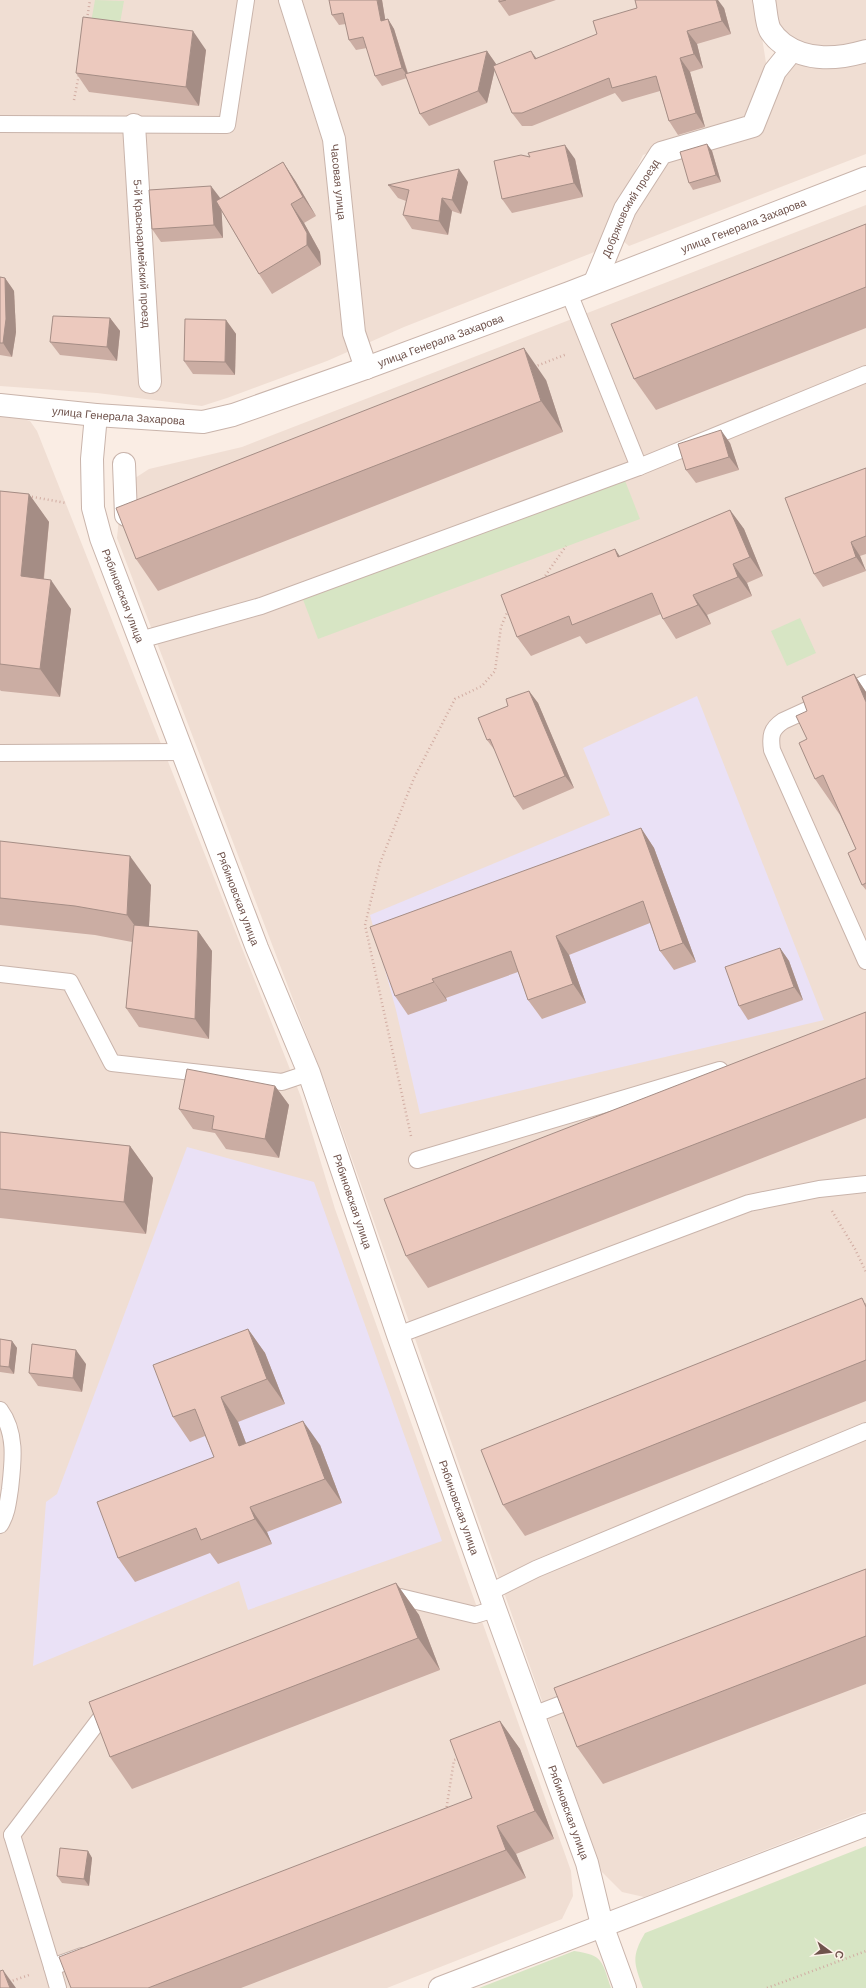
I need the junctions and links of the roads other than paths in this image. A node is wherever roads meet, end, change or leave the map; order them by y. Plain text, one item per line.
1 (246, 0) edge
2 (290, 0) edge
3 (764, 0) edge
4 (792, 50) junction
5 (866, 52) edge
6 (0, 124) edge
7 (134, 125) junction
8 (866, 178) edge
9 (595, 282) junction
10 (569, 293) junction
11 (366, 368) junction
12 (866, 374) edge
13 (150, 382) dead end
14 (0, 405) edge
15 (96, 415) junction
16 (124, 464) dead end
17 (639, 466) junction
18 (126, 515) edge
19 (140, 640) junction
20 (866, 683) edge
21 (183, 752) junction
22 (0, 753) edge
23 (866, 961) edge
24 (0, 974) edge
25 (738, 1065) edge
26 (309, 1073) junction
27 (417, 1160) road end
28 (866, 1184) edge
29 (398, 1335) junction
30 (0, 1410) edge
31 (866, 1431) edge
32 (0, 1525) edge
33 (493, 1601) junction
34 (370, 1609) edge
35 (596, 1691) edge
36 (125, 1706) edge
37 (534, 1715) junction
38 (866, 1825) edge
39 (6, 1834) edge
40 (602, 1925) junction
41 (96, 1950) edge
42 (52, 1967) junction
43 (58, 1988) edge
44 (440, 1988) edge
45 (625, 1988) edge

1 - 7 lane
2 - 11 street, Часовая улица
3 - 4 street
4 - 5 street
4 - 9 street, Добряковский проезд
6 - 7 lane
7 - 13 street, 5-й Красноармейский проезд
8 - 9 street, улица Генерала Захарова
9 - 10 street, улица Генерала Захарова
10 - 11 street, улица Генерала Захарова
10 - 17 lane
11 - 15 street, улица Генерала Захарова
12 - 17 lane
14 - 15 street, улица Генерала Захарова
15 - 19 street, Рябиновская улица
16 - 18 street
17 - 19 lane
19 - 21 street, Рябиновская улица
20 - 23 lane
21 - 22 lane
21 - 26 street, Рябиновская улица
24 - 26 lane
25 - 27 lane
26 - 29 street, Рябиновская улица
28 - 29 lane
29 - 33 street, Рябиновская улица
30 - 32 lane
31 - 33 lane
33 - 34 lane
33 - 37 street, Рябиновская улица
35 - 37 lane
36 - 39 lane
37 - 40 street, Рябиновская улица
38 - 40 street
39 - 42 lane
40 - 44 street
40 - 45 street, Рябиновская улица
41 - 42 lane
42 - 43 lane

